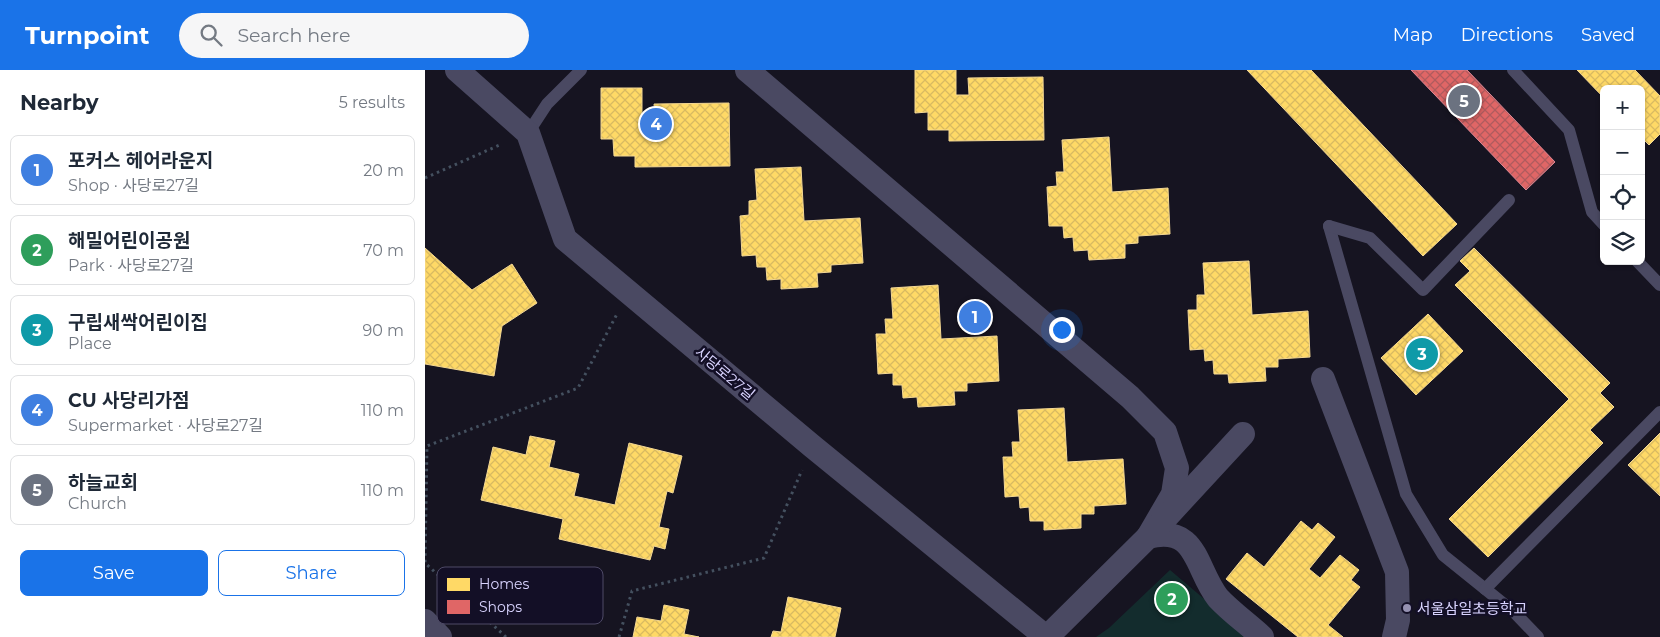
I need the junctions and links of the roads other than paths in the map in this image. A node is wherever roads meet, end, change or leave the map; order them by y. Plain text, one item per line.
1 (457, 70) edge
2 (581, 70) edge
3 (747, 70) edge
4 (1513, 70) edge
5 (528, 133) junction
6 (1509, 200) dead end
7 (1600, 221) edge
8 (1641, 265) edge
9 (1660, 286) edge
10 (1323, 379) dead end
11 (1660, 412) edge
12 (1243, 434) dead end
13 (1148, 537) junction
14 (1485, 589) junction
15 (425, 621) edge
16 (441, 637) edge
17 (1046, 637) edge
18 (1262, 637) edge
19 (1394, 637) edge
20 (1538, 637) edge

1 - 5 street, 사당로27길
2 - 5 lane
3 - 13 street
4 - 7 lane
5 - 17 street, 사당로27길
6 - 14 lane
8 - 9 lane
10 - 19 street
11 - 14 lane
12 - 13 street
13 - 17 street
13 - 18 street
14 - 20 lane
15 - 16 street

